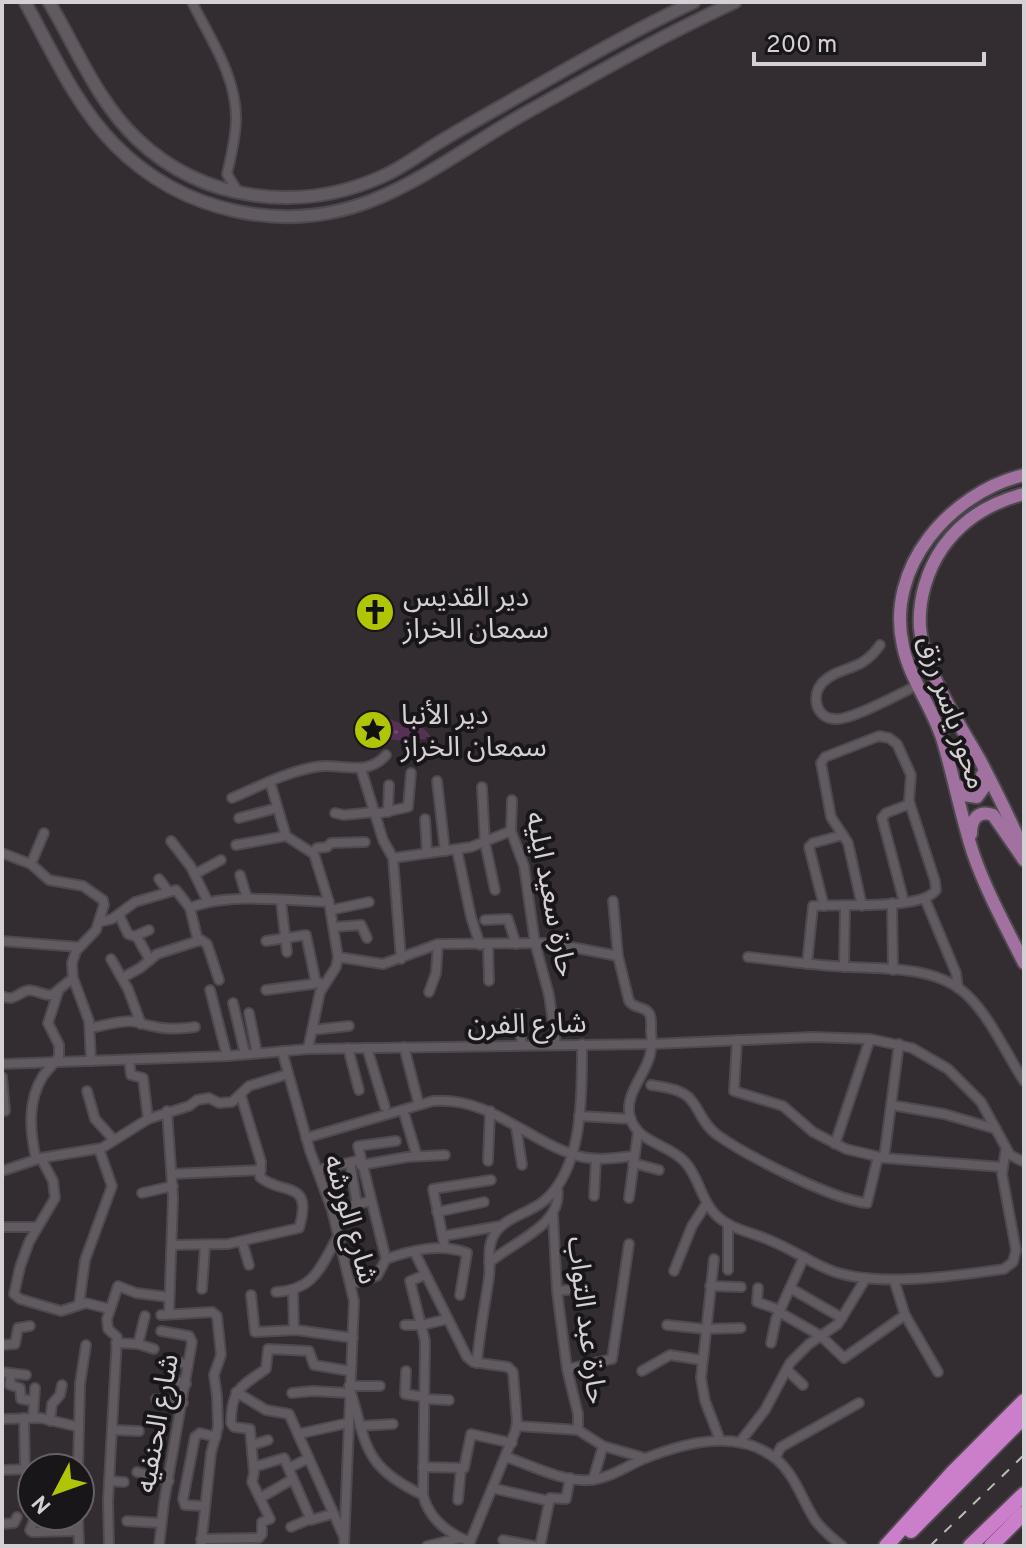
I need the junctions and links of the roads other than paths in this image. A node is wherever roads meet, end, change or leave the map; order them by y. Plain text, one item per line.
1 (25, 2) edge
2 (49, 2) edge
3 (192, 2) edge
4 (735, 2) edge
5 (689, 5) edge
6 (690, 23) junction
7 (465, 128) junction
8 (472, 144) junction
9 (227, 174) junction
10 (212, 185) junction
11 (346, 189) junction
12 (239, 193) junction
13 (349, 208) junction
14 (1024, 475) edge
15 (1024, 494) edge
16 (880, 645) dead end
17 (918, 685) junction
18 (974, 751) junction
19 (386, 755) dead end
20 (361, 769) junction
21 (411, 773) dead end
22 (952, 773) junction
23 (437, 781) dead end
24 (270, 782) junction
25 (389, 785) dead end
26 (482, 787) dead end
27 (232, 798) dead end
28 (512, 800) dead end
29 (910, 804) junction
30 (277, 808) junction
31 (388, 812) junction
32 (335, 813) dead end
33 (376, 813) junction
34 (239, 818) dead end
35 (425, 819) dead end
36 (511, 831) junction
37 (44, 833) dead end
38 (843, 835) junction
39 (286, 836) junction
40 (171, 841) dead end
41 (365, 842) dead end
42 (485, 843) junction
43 (970, 844) junction
44 (236, 845) dead end
45 (457, 850) junction
46 (445, 851) junction
47 (1024, 851) edge
48 (313, 852) junction
49 (2, 853) edge
50 (427, 853) junction
51 (393, 858) junction
52 (221, 860) dead end
53 (1024, 860) edge
54 (31, 864) junction
55 (195, 874) junction
56 (240, 875) dead end
57 (159, 879) dead end
58 (495, 890) dead end
59 (168, 891) junction
60 (247, 898) junction
61 (925, 899) junction
62 (281, 901) junction
63 (613, 901) dead end
64 (208, 902) junction
65 (369, 902) dead end
66 (904, 902) junction
67 (892, 903) junction
68 (330, 906) junction
69 (824, 906) junction
70 (862, 906) junction
71 (845, 907) junction
72 (190, 908) junction
73 (119, 915) junction
74 (485, 920) dead end
75 (99, 922) junction
76 (334, 927) junction
77 (149, 930) dead end
78 (135, 936) junction
79 (286, 937) junction
80 (367, 938) dead end
81 (2, 941) edge
82 (198, 941) junction
83 (266, 941) dead end
84 (535, 943) junction
85 (438, 944) junction
86 (516, 944) junction
87 (484, 945) junction
88 (79, 947) junction
89 (287, 952) dead end
90 (618, 956) junction
91 (338, 957) junction
92 (748, 957) dead end
93 (111, 959) dead end
94 (401, 959) junction
95 (150, 960) junction
96 (1024, 963) edge
97 (807, 964) junction
98 (844, 967) junction
99 (893, 970) junction
100 (73, 978) junction
101 (122, 978) junction
102 (219, 980) dead end
103 (489, 981) dead end
104 (321, 983) junction
105 (958, 988) junction
106 (210, 990) dead end
107 (266, 990) dead end
108 (58, 992) junction
109 (429, 992) dead end
110 (2, 996) edge
111 (233, 1003) dead end
112 (249, 1013) dead end
113 (518, 1014) dead end
114 (141, 1025) junction
115 (349, 1026) dead end
116 (195, 1027) dead end
117 (90, 1028) junction
118 (312, 1030) junction
119 (870, 1039) junction
120 (737, 1040) junction
121 (556, 1044) junction
122 (582, 1044) junction
123 (652, 1044) junction
124 (899, 1044) junction
125 (522, 1045) junction
126 (404, 1047) junction
127 (348, 1048) junction
128 (367, 1048) junction
129 (308, 1049) junction
130 (282, 1051) junction
131 (257, 1053) junction
132 (245, 1054) junction
133 (227, 1056) junction
134 (129, 1060) junction
135 (91, 1061) junction
136 (56, 1062) junction
137 (2, 1064) edge
138 (288, 1074) junction
139 (2, 1077) edge
140 (1024, 1081) edge
141 (651, 1085) dead end
142 (359, 1090) dead end
143 (87, 1091) dead end
144 (241, 1096) junction
145 (419, 1105) junction
146 (891, 1105) junction
147 (385, 1107) dead end
148 (403, 1110) junction
149 (5, 1111) dead end
150 (167, 1111) junction
151 (490, 1111) junction
152 (579, 1116) junction
153 (148, 1119) junction
154 (631, 1119) junction
155 (516, 1127) junction
156 (996, 1129) junction
157 (638, 1132) junction
158 (306, 1138) junction
159 (114, 1140) junction
160 (396, 1141) dead end
161 (835, 1144) junction
162 (1006, 1147) junction
163 (99, 1149) junction
164 (572, 1154) junction
165 (445, 1155) dead end
166 (417, 1156) junction
167 (38, 1158) junction
168 (881, 1158) junction
169 (596, 1159) junction
170 (634, 1160) junction
171 (1024, 1160) edge
172 (488, 1161) dead end
173 (357, 1163) junction
174 (522, 1165) dead end
175 (1002, 1167) junction
176 (261, 1170) junction
177 (318, 1170) junction
178 (659, 1170) dead end
179 (2, 1171) edge
180 (172, 1174) junction
181 (491, 1180) dead end
182 (173, 1186) junction
183 (557, 1187) junction
184 (142, 1193) dead end
185 (594, 1196) dead end
186 (629, 1198) dead end
187 (371, 1201) junction
188 (484, 1202) dead end
189 (707, 1203) junction
190 (357, 1204) junction
191 (332, 1210) junction
192 (437, 1212) junction
193 (553, 1215) junction
194 (728, 1224) junction
195 (500, 1226) junction
196 (2, 1227) edge
197 (37, 1227) junction
198 (338, 1235) junction
199 (443, 1236) junction
200 (242, 1241) junction
201 (629, 1244) dead end
202 (172, 1245) junction
203 (205, 1246) junction
204 (445, 1248) junction
205 (414, 1251) junction
206 (804, 1257) junction
207 (386, 1259) junction
208 (714, 1259) dead end
209 (489, 1263) junction
210 (249, 1265) dead end
211 (728, 1270) dead end
212 (674, 1271) dead end
213 (425, 1275) junction
214 (866, 1278) junction
215 (894, 1280) junction
216 (351, 1284) junction
217 (710, 1286) junction
218 (741, 1287) dead end
219 (585, 1288) dead end
220 (758, 1288) dead end
221 (790, 1288) junction
222 (202, 1289) dead end
223 (557, 1291) junction
224 (276, 1292) dead end
225 (293, 1292) junction
226 (251, 1295) dead end
227 (460, 1295) dead end
228 (168, 1297) junction
229 (79, 1305) junction
230 (110, 1309) junction
231 (780, 1311) junction
232 (905, 1315) junction
233 (145, 1316) dead end
234 (842, 1318) junction
235 (448, 1319) junction
236 (405, 1325) dead end
237 (422, 1325) junction
238 (667, 1325) dead end
239 (30, 1326) dead end
240 (741, 1328) dead end
241 (705, 1329) junction
242 (295, 1330) junction
243 (161, 1331) dead end
244 (821, 1336) junction
245 (353, 1338) junction
246 (116, 1343) junction
247 (771, 1343) dead end
248 (138, 1344) junction
249 (2, 1345) edge
250 (86, 1345) dead end
251 (154, 1349) dead end
252 (293, 1350) junction
253 (702, 1360) junction
254 (175, 1361) dead end
255 (477, 1363) junction
256 (188, 1365) junction
257 (567, 1369) junction
258 (787, 1370) junction
259 (350, 1371) junction
260 (406, 1371) dead end
261 (642, 1371) dead end
262 (938, 1372) dead end
263 (6, 1373) edge
264 (26, 1375) dead end
265 (170, 1378) dead end
266 (186, 1384) junction
267 (62, 1385) dead end
268 (803, 1385) dead end
269 (380, 1386) dead end
270 (35, 1388) dead end
271 (349, 1389) junction
272 (236, 1392) junction
273 (292, 1393) dead end
274 (424, 1398) junction
275 (156, 1399) dead end
276 (449, 1400) dead end
277 (34, 1401) junction
278 (1024, 1401) edge
279 (183, 1403) junction
280 (859, 1403) dead end
281 (1024, 1417) edge
282 (28, 1418) junction
283 (2, 1419) edge
284 (50, 1421) junction
285 (348, 1423) junction
286 (393, 1424) dead end
287 (360, 1426) junction
288 (517, 1426) junction
289 (79, 1427) junction
290 (112, 1430) junction
291 (578, 1430) junction
292 (139, 1431) dead end
293 (298, 1434) junction
294 (216, 1437) junction
295 (268, 1440) dead end
296 (720, 1440) junction
297 (740, 1442) junction
298 (512, 1443) junction
299 (252, 1445) junction
300 (603, 1446) junction
301 (28, 1452) edge
302 (78, 1452) edge
303 (506, 1457) junction
304 (309, 1458) junction
305 (646, 1458) junction
306 (775, 1458) junction
307 (254, 1467) junction
308 (423, 1467) junction
309 (289, 1468) junction
310 (461, 1468) junction
311 (137, 1472) dead end
312 (570, 1478) junction
313 (293, 1479) junction
314 (593, 1480) junction
315 (109, 1481) junction
316 (169, 1481) junction
317 (124, 1482) dead end
318 (492, 1488) junction
319 (1024, 1494) edge
320 (423, 1495) junction
321 (260, 1498) junction
322 (458, 1500) dead end
323 (549, 1501) junction
324 (204, 1506) junction
325 (1024, 1513) edge
326 (332, 1514) junction
327 (310, 1519) junction
328 (127, 1521) dead end
329 (161, 1523) junction
330 (291, 1527) dead end
331 (32, 1532) edge
332 (56, 1532) edge
333 (460, 1538) junction
334 (503, 1540) dead end
335 (201, 1542) edge
336 (344, 1543) edge
337 (470, 1544) edge
338 (109, 1546) edge
339 (159, 1546) edge
340 (353, 1546) edge
341 (427, 1546) edge
342 (534, 1546) edge
343 (540, 1546) edge
344 (842, 1546) edge
345 (886, 1546) edge
346 (897, 1546) edge
347 (970, 1546) edge
348 (991, 1546) edge

1 - 13 street
2 - 10 street
3 - 9 street
4 - 6 street
5 - 6 street
5 - 7 street
6 - 8 street
7 - 8 street
7 - 11 street
8 - 13 street
9 - 10 street
9 - 12 street
10 - 12 street
11 - 12 street
11 - 13 street
14 - 17 main road, محور ياسر رزق
15 - 18 main road, محور ياسر رزق
16 - 17 street
17 - 22 main road, محور ياسر رزق
18 - 22 main road
18 - 47 main road, محور ياسر رزق
19 - 20 street
20 - 24 street
20 - 33 street
21 - 31 street
22 - 43 main road, محور ياسر رزق
23 - 46 street
24 - 27 street
24 - 30 street
25 - 31 street
26 - 42 street
28 - 36 street, حارة سعيد ايليه
29 - 38 street
29 - 61 street
29 - 66 street
30 - 34 street
30 - 39 street
31 - 33 street
32 - 33 street
33 - 51 street
35 - 50 street
36 - 42 street
36 - 84 street, حارة سعيد ايليه
37 - 54 street
38 - 69 street
38 - 70 street
39 - 44 street
39 - 48 street
40 - 55 street
41 - 48 street
42 - 45 street
42 - 58 street
43 - 53 main road
43 - 96 main road, محور ياسر رزق
45 - 46 street
45 - 87 street
46 - 50 street
48 - 68 street
49 - 54 street
50 - 51 street
51 - 94 street
52 - 55 street
54 - 75 street
55 - 64 street
56 - 60 street
57 - 59 street
59 - 72 street
59 - 73 street
60 - 62 street
60 - 64 street
61 - 66 street
61 - 105 street
62 - 68 street
62 - 79 street
63 - 90 street
64 - 72 street
65 - 68 street
66 - 67 street
67 - 70 street
67 - 99 street
68 - 76 street
69 - 71 street
69 - 97 street
70 - 71 street
71 - 98 street
72 - 82 street
73 - 75 street
73 - 78 street
74 - 86 street
75 - 88 street
76 - 80 street
76 - 91 street
77 - 78 street
78 - 95 street
79 - 83 street
79 - 89 street
79 - 104 street
81 - 88 street
82 - 95 street
82 - 102 street
84 - 86 street
84 - 90 street
84 - 121 street, حارة سعيد ايليه
85 - 87 street
85 - 94 street
85 - 109 street
86 - 87 street
87 - 103 street
88 - 100 street
90 - 123 street
91 - 94 street
91 - 104 street
92 - 97 street
93 - 101 street
95 - 101 street
97 - 98 street
98 - 99 street
99 - 105 street
100 - 108 street
100 - 117 street
101 - 114 street
104 - 107 street
104 - 118 street
105 - 140 street
106 - 133 street
108 - 110 street
108 - 136 street
111 - 132 street
112 - 131 street
113 - 125 street
114 - 116 street
114 - 117 street
115 - 118 street
117 - 135 street
118 - 129 street
119 - 120 street, شارع الفرن
119 - 124 street, شارع الفرن
119 - 161 street
120 - 123 street, شارع الفرن
120 - 161 street
121 - 122 street, شارع الفرن
121 - 125 street, شارع الفرن
122 - 123 street, شارع الفرن
122 - 152 street
123 - 154 street
124 - 146 street
124 - 156 street, شارع الفرن
125 - 126 street, شارع الفرن
126 - 128 street, شارع الفرن
126 - 145 street
127 - 128 street, شارع الفرن
127 - 129 street, شارع الفرن
127 - 142 street
128 - 147 street
129 - 130 street, شارع الفرن
130 - 131 street, شارع الفرن
130 - 138 street, شارع الورشه
131 - 132 street, شارع الفرن
132 - 133 street, شارع الفرن
133 - 134 street, شارع الفرن
134 - 135 street, شارع الفرن
134 - 153 street
135 - 136 street, شارع الفرن
136 - 137 street, شارع الفرن
136 - 167 street
138 - 144 street
138 - 158 street, شارع الورشه
139 - 149 street
141 - 168 street
143 - 159 street
144 - 150 street
144 - 176 street
145 - 148 street
145 - 151 street
146 - 156 street
146 - 168 street
148 - 158 street
148 - 166 street
150 - 153 street
150 - 180 street
151 - 155 street
151 - 172 street
152 - 154 street
152 - 164 street
153 - 159 street
154 - 157 street
155 - 164 street
155 - 174 street
156 - 162 street, شارع الفرن
157 - 170 street
157 - 189 street
158 - 177 street, شارع الورشه
159 - 163 street
160 - 173 street
161 - 168 street
162 - 171 street, شارع الفرن
162 - 175 street
163 - 167 street
163 - 229 street
164 - 169 street
164 - 183 street
165 - 166 street
166 - 173 street
167 - 179 street
167 - 197 street
168 - 175 street
169 - 170 street
169 - 185 street
170 - 178 street
170 - 186 street
173 - 177 street
173 - 187 street
173 - 190 street
175 - 215 street
176 - 180 street
176 - 200 street
177 - 191 street, شارع الورشه
180 - 182 street
181 - 192 street
182 - 184 street
182 - 202 street
183 - 193 street, حارة عبد التواب
183 - 195 street
187 - 190 street
187 - 207 street
188 - 192 street
189 - 194 street
189 - 212 street
190 - 191 street
191 - 198 street, شارع الورشه
192 - 199 street
193 - 209 street
193 - 223 street, حارة عبد التواب
194 - 206 street
194 - 211 street
195 - 199 street
195 - 209 street
196 - 197 street
197 - 229 street
198 - 216 street, شارع الورشه
198 - 225 street
199 - 204 street
200 - 203 street
200 - 210 street
201 - 257 street
202 - 203 street
202 - 228 street
203 - 222 street
204 - 205 street
204 - 227 street
205 - 207 street
205 - 213 street
206 - 214 street
206 - 221 street
207 - 216 street
208 - 217 street
209 - 255 street
213 - 235 street
213 - 237 street
214 - 215 street
214 - 234 street
215 - 232 street
216 - 245 street, شارع الورشه
217 - 218 street
217 - 241 street
219 - 223 street
220 - 231 street
221 - 231 street
221 - 234 street
223 - 257 street, حارة عبد التواب
224 - 225 street
225 - 242 street
226 - 242 street
228 - 230 street
228 - 294 street
229 - 230 street
230 - 246 street
231 - 244 street
231 - 247 street
232 - 244 street
232 - 262 street
233 - 248 street
234 - 244 street
235 - 237 street
235 - 255 street
236 - 237 street
237 - 274 street
238 - 241 street
239 - 249 street
240 - 241 street
241 - 253 street
242 - 245 street
242 - 252 street
243 - 256 street, شارع الحنفيه
244 - 258 street
245 - 259 street, شارع الورشه
246 - 248 street
246 - 290 street
248 - 251 street
250 - 289 street
252 - 259 street
252 - 272 street
253 - 261 street
253 - 296 street
254 - 256 street
255 - 288 street
256 - 266 street, شارع الحنفيه
257 - 291 street, حارة عبد التواب
258 - 268 street
258 - 297 street
259 - 271 street, شارع الورشه
260 - 274 street
263 - 264 street
263 - 277 street
265 - 266 street
266 - 279 street, شارع الحنفيه
267 - 284 street
269 - 271 street
270 - 277 street
271 - 273 street
271 - 285 street, شارع الورشه
271 - 287 street
272 - 293 street
272 - 299 street
274 - 276 street
274 - 308 street
275 - 279 street
277 - 282 street
278 - 345 highway
279 - 316 street, شارع الحنفيه
280 - 306 street
281 - 346 highway
282 - 283 street
282 - 284 street
282 - 301 street
284 - 289 street
285 - 293 street
285 - 336 street, شارع الورشه
286 - 287 street
287 - 320 street
288 - 291 street
288 - 298 street
289 - 302 street
290 - 292 street
290 - 315 street
291 - 300 street
293 - 304 street
294 - 324 street
294 - 324 street
295 - 299 street
296 - 297 street
296 - 305 street
297 - 306 street
298 - 303 street
298 - 310 street
299 - 307 street
300 - 305 street
300 - 314 street
303 - 312 street
303 - 318 street
304 - 309 street
304 - 326 street
305 - 314 street
306 - 344 street
307 - 309 street
307 - 321 street
308 - 310 street
308 - 320 street
309 - 313 street
310 - 322 street
311 - 316 street
312 - 314 street
312 - 323 street
313 - 321 street
313 - 327 street
315 - 317 street
315 - 338 street
316 - 329 street, شارع الحنفيه
318 - 323 street
318 - 337 street
319 - 347 highway
320 - 333 street
321 - 335 street
323 - 343 street
324 - 335 street
325 - 348 highway
326 - 327 street
326 - 336 street
327 - 330 street
328 - 329 street
329 - 339 street, شارع الحنفيه
331 - 332 street
333 - 337 street
333 - 341 street
334 - 342 street
336 - 340 street

